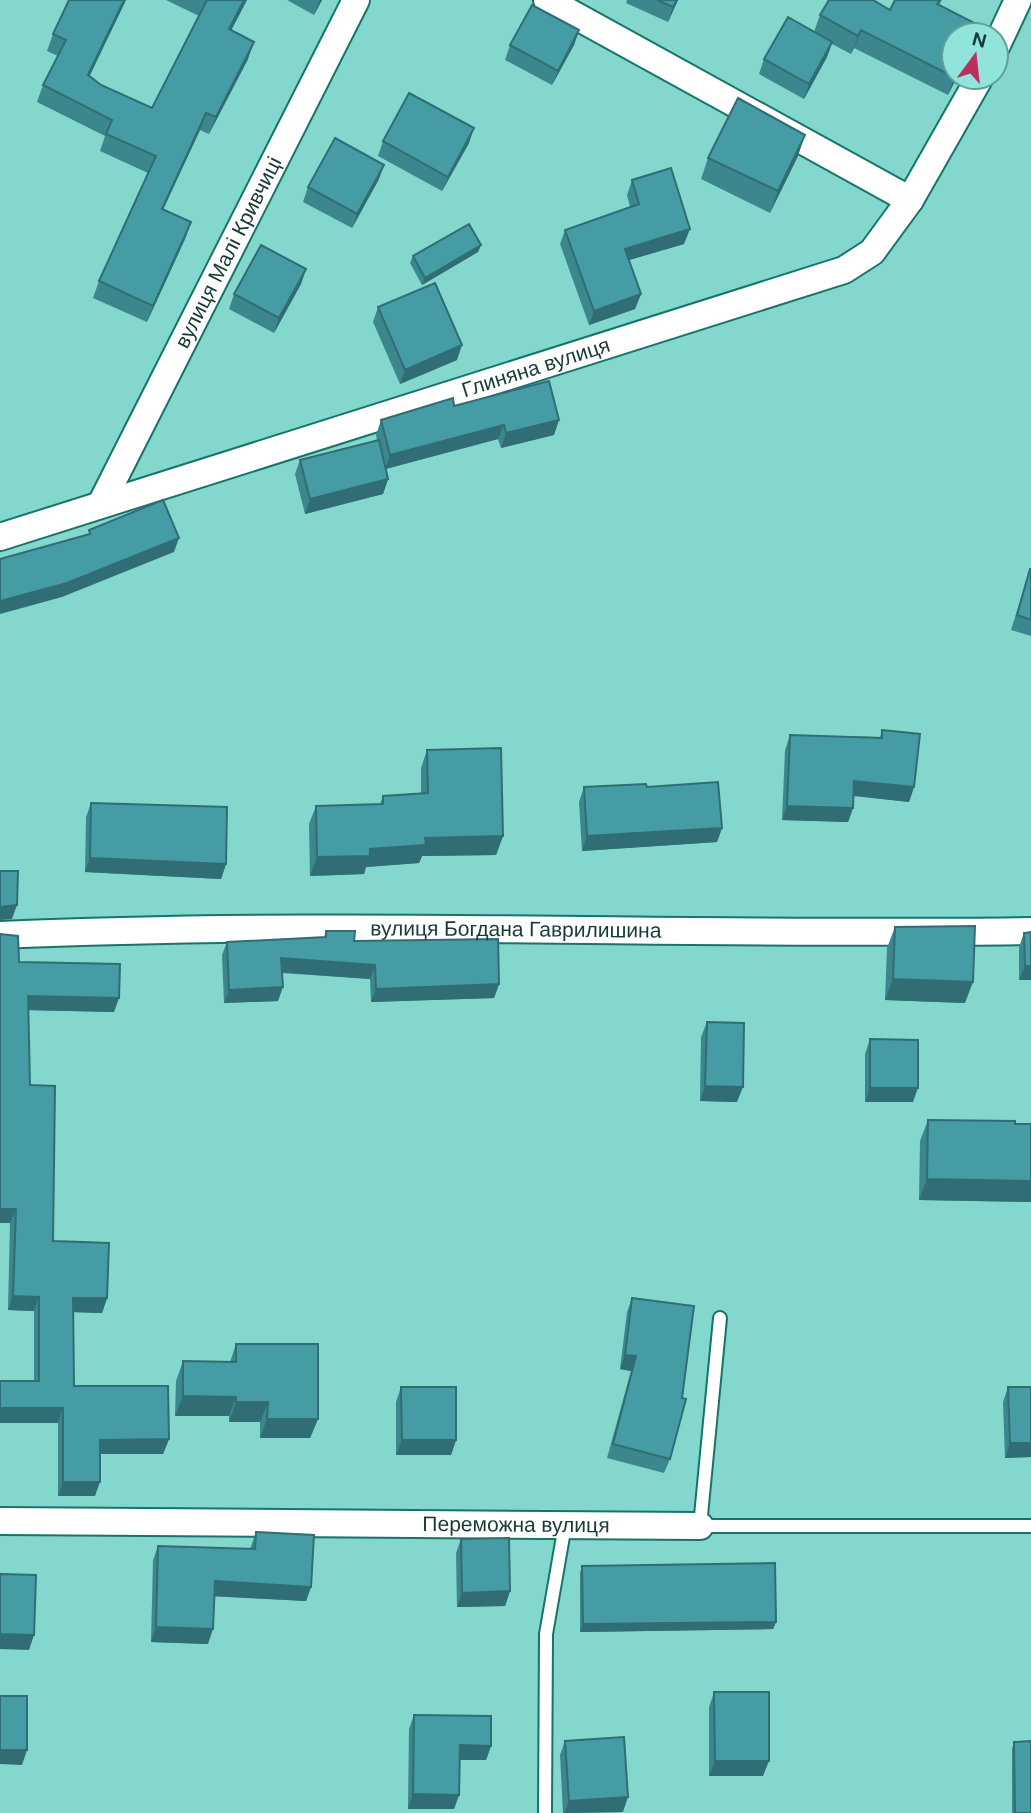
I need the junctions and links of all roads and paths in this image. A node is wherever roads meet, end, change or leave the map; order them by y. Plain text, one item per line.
1 (356, 0) edge
2 (547, 0) edge
3 (1018, 0) edge
4 (1008, 21) edge
5 (972, 91) edge
6 (910, 200) junction
7 (101, 504) junction
8 (0, 537) edge
9 (1031, 931) edge
10 (0, 935) edge
11 (720, 1318) dead end
12 (0, 1521) edge
13 (565, 1525) junction
14 (700, 1526) junction
15 (1031, 1526) edge
16 (545, 1813) edge

1 - 7 street, вулиця Малі Кривчиці
2 - 6 street
3 - 4 street
5 - 6 street, Глиняна вулиця
6 - 7 street, Глиняна вулиця
7 - 8 street, Глиняна вулиця
9 - 10 street, вулиця Богдана Гаврилишина
11 - 14 lane
12 - 13 street, Переможна вулиця
13 - 14 street, Переможна вулиця
13 - 16 lane
14 - 15 lane, Переможна вулиця

